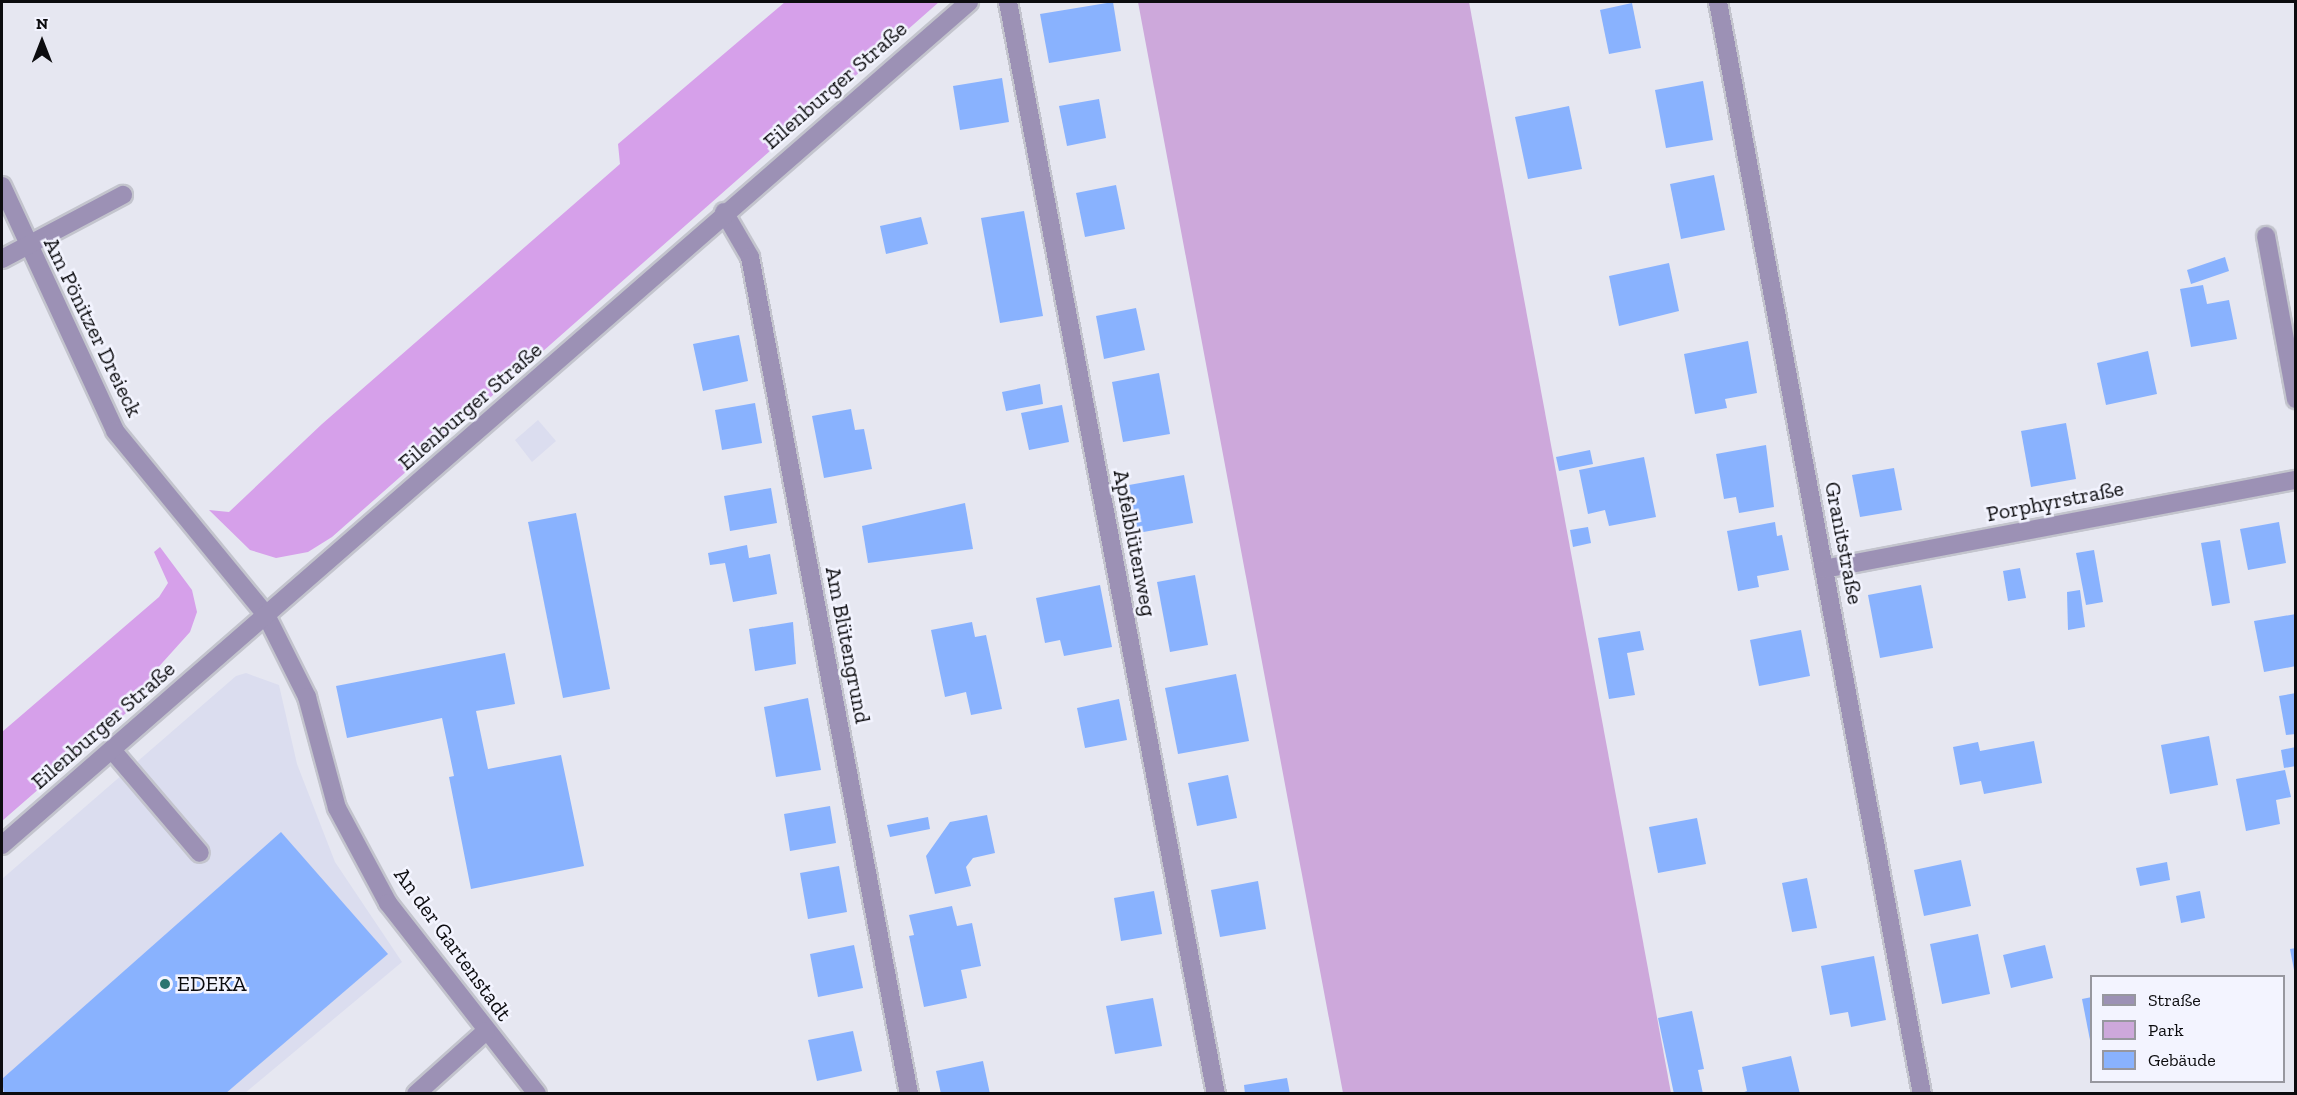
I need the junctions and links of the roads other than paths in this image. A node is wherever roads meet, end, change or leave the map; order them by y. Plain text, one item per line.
1 (969, 2) edge
2 (1008, 2) edge
3 (1718, 2) edge
4 (2, 186) edge
5 (123, 195) dead end
6 (724, 212) junction
7 (2266, 236) dead end
8 (27, 246) junction
9 (2, 259) edge
10 (2295, 399) edge
11 (2295, 480) edge
12 (1824, 569) junction
13 (266, 615) junction
14 (112, 750) junction
15 (2, 845) edge
16 (200, 853) dead end
17 (486, 1031) junction
18 (416, 1094) edge
19 (537, 1094) edge
20 (909, 1094) edge
21 (1216, 1094) edge
22 (1922, 1094) edge

1 - 6 street, Eilenburger Straße
2 - 21 street, Apfelblütenweg
3 - 12 street, Granitstraße
4 - 8 street, Am Pönitzer Dreieck
5 - 8 street
6 - 13 street, Eilenburger Straße
6 - 20 street, Am Blütengrund
7 - 10 street
8 - 9 street
8 - 13 street, Am Pönitzer Dreieck
11 - 12 street, Porphyrstraße
12 - 22 street, Granitstraße
13 - 14 street, Eilenburger Straße
13 - 17 street, An der Gartenstadt
14 - 15 street, Eilenburger Straße
14 - 16 street
17 - 18 street
17 - 19 street, An der Gartenstadt

